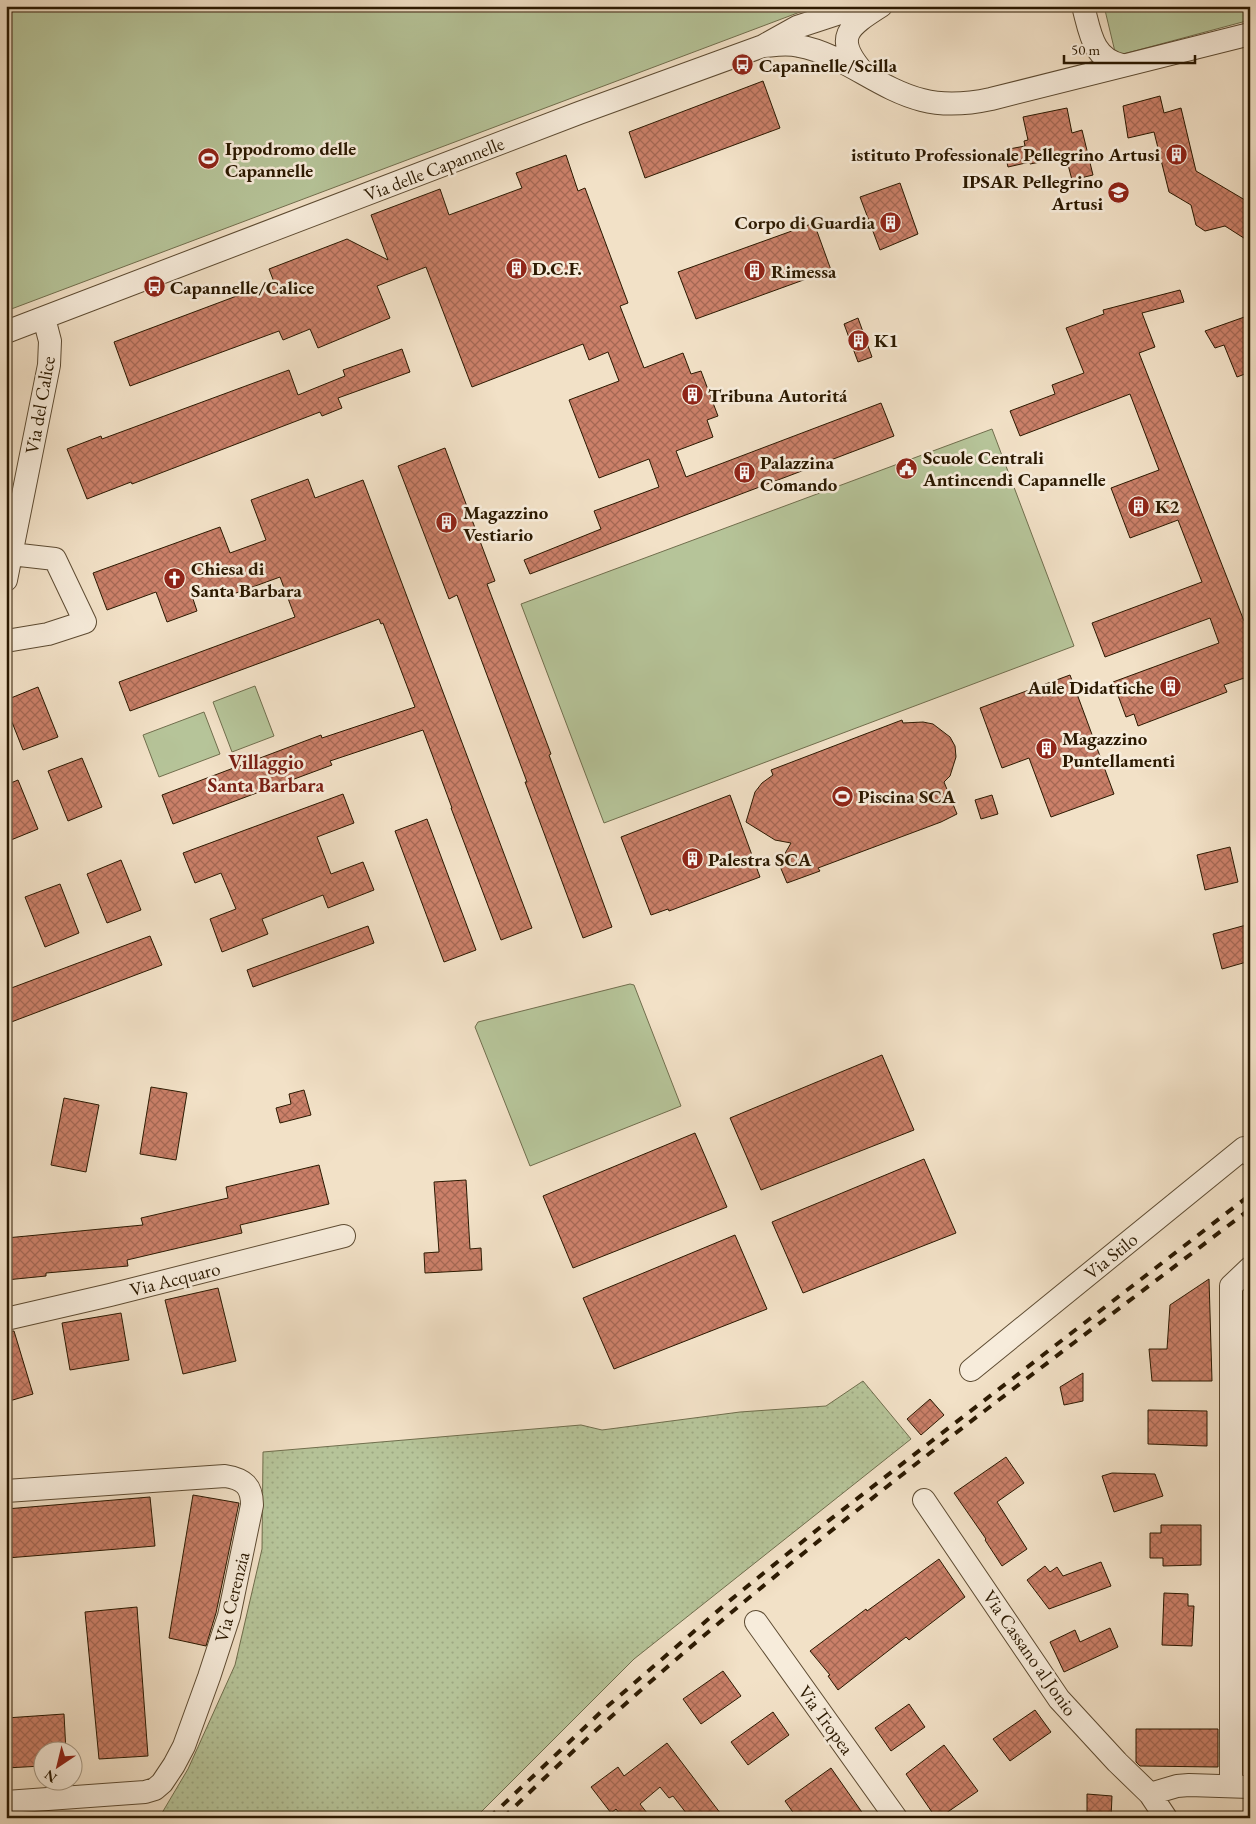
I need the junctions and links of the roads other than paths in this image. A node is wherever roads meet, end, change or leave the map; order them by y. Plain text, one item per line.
1 (861, 6) edge
2 (881, 6) edge
3 (1083, 6) edge
4 (1250, 34) edge
5 (763, 46) junction
6 (1122, 65) junction
7 (866, 75) junction
8 (44, 318) junction
9 (6, 332) edge
10 (11, 554) junction
11 (6, 580) edge
12 (6, 641) edge
13 (1250, 1155) edge
14 (344, 1236) dead end
15 (1250, 1268) edge
16 (6, 1319) edge
17 (970, 1370) dead end
18 (6, 1492) edge
19 (924, 1500) dead end
20 (756, 1622) dead end
21 (1240, 1786) edge
22 (1150, 1794) junction
23 (6, 1802) edge
24 (896, 1818) edge
25 (1152, 1818) edge
26 (1166, 1818) edge

1 - 5 street, Via delle Capannelle
2 - 7 street
3 - 6 street
4 - 6 street
5 - 7 street
5 - 8 street, Via delle Capannelle
6 - 7 street
8 - 9 street, Via delle Capannelle
8 - 10 street, Via del Calice
10 - 11 street, Via del Calice
10 - 12 street
13 - 17 street, Via Stilo
14 - 16 street, Via Acquaro
15 - 21 street
18 - 23 street, Via Cerenzia
19 - 22 street, Via Cassano al Jonio
20 - 24 street, Via Tropea
21 - 22 street
22 - 25 street
22 - 26 street, Via Cassano al Jonio

